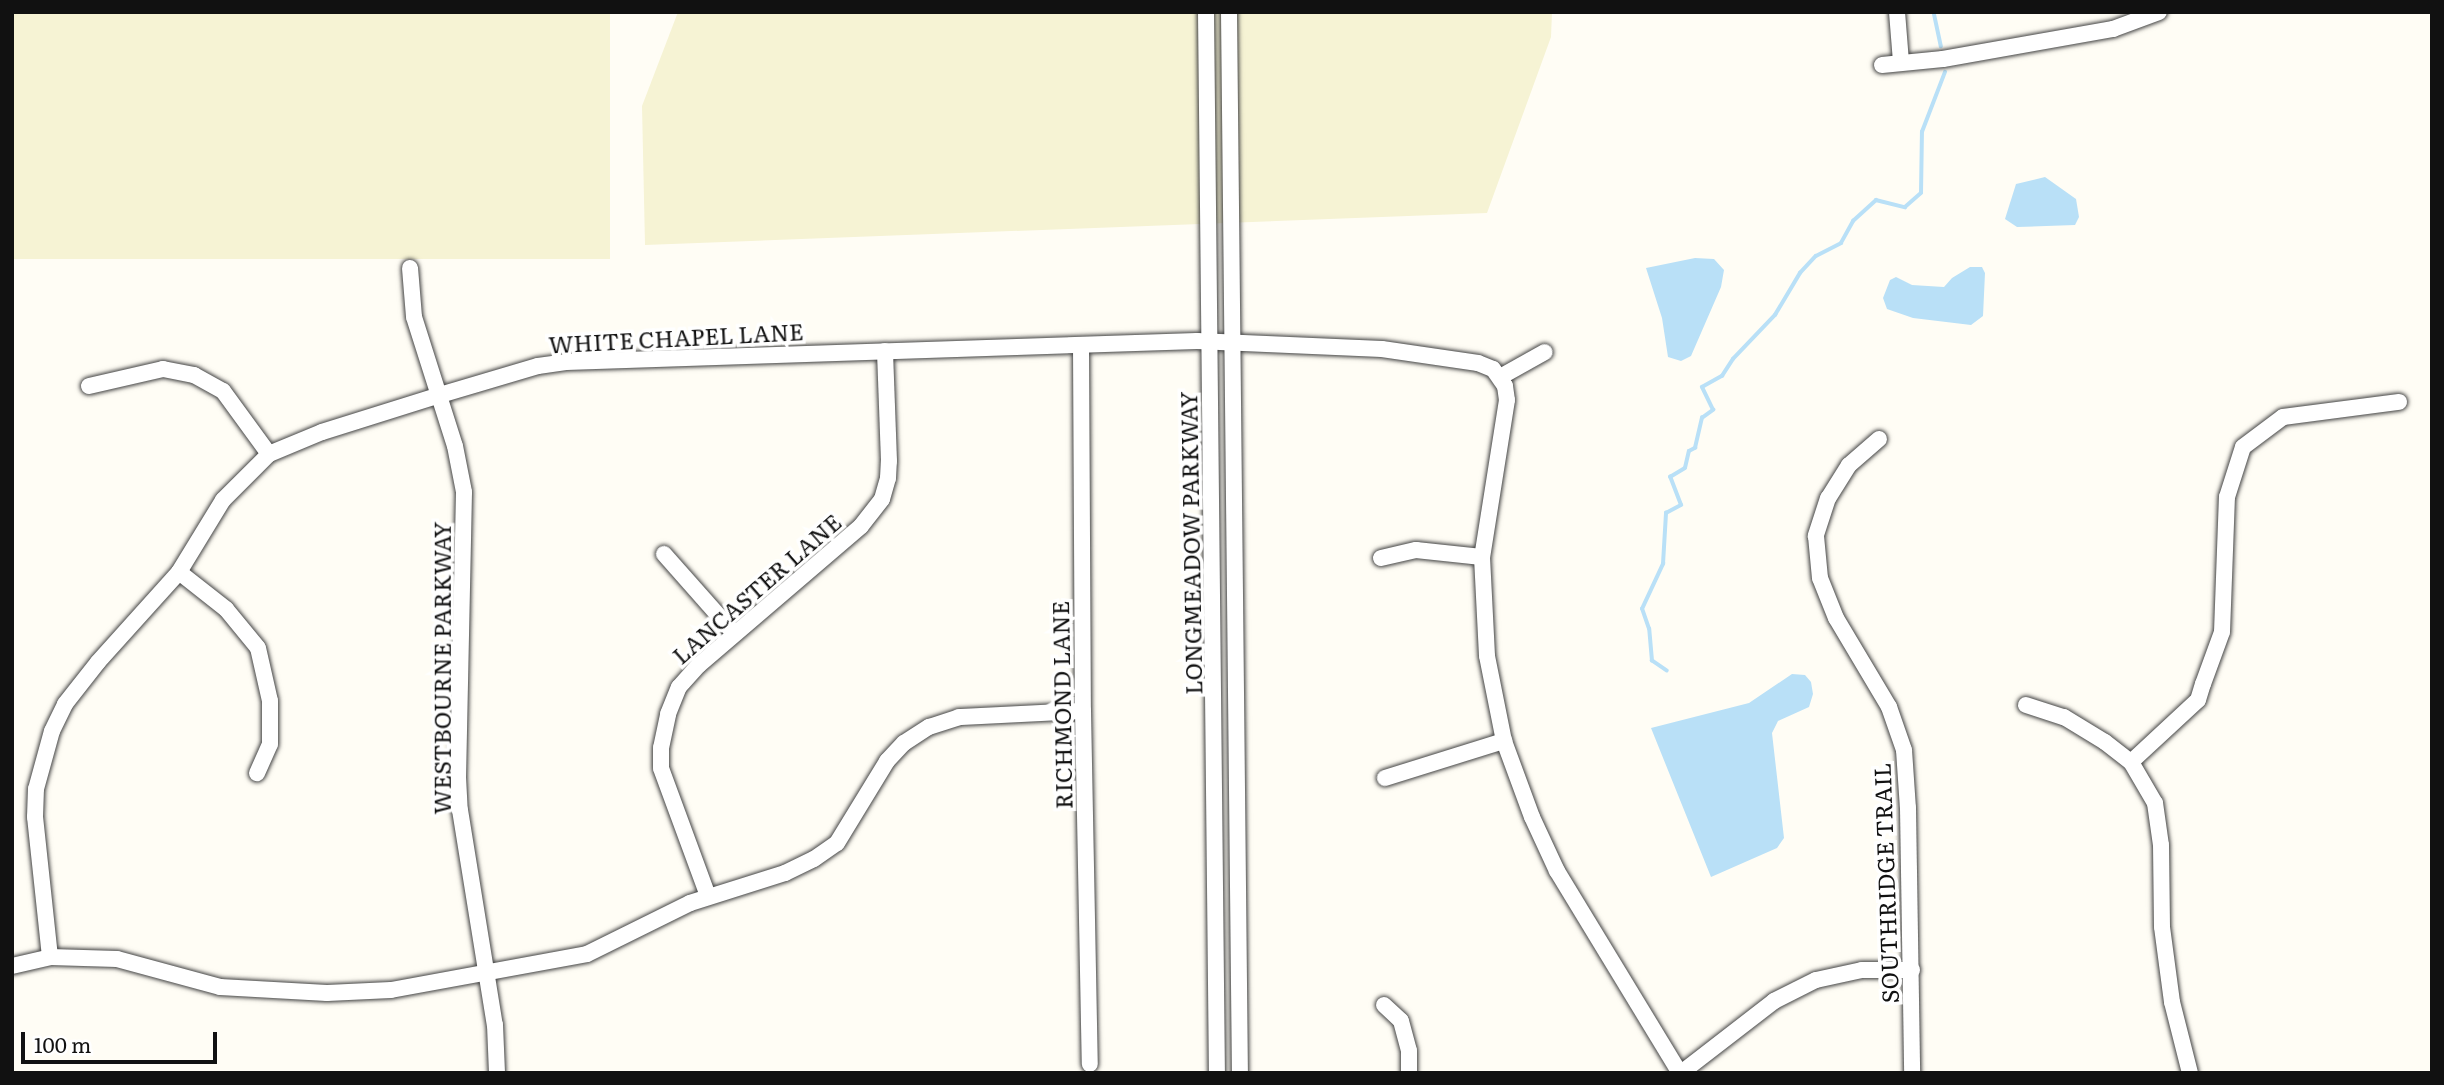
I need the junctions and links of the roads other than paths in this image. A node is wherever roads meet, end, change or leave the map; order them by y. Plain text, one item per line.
1 (1206, 12) edge
2 (1229, 12) edge
3 (1897, 12) edge
4 (2159, 12) edge
5 (1901, 62) junction
6 (1882, 65) dead end
7 (410, 268) dead end
8 (1211, 342) junction
9 (1232, 342) junction
10 (1081, 346) junction
11 (885, 351) junction
12 (1545, 352) dead end
13 (1500, 377) junction
14 (89, 386) dead end
15 (440, 395) junction
16 (2399, 402) dead end
17 (1879, 439) dead end
18 (269, 454) junction
19 (664, 554) dead end
20 (1482, 557) junction
21 (1381, 558) dead end
22 (179, 572) junction
23 (734, 633) junction
24 (2026, 705) dead end
25 (1083, 711) junction
26 (1504, 741) junction
27 (2131, 762) junction
28 (257, 772) dead end
29 (1385, 778) dead end
30 (708, 896) junction
31 (50, 957) junction
32 (12, 966) edge
33 (1912, 970) junction
34 (488, 974) junction
35 (1384, 1005) dead end
36 (1090, 1064) dead end
37 (497, 1073) edge
38 (1217, 1073) edge
39 (1240, 1073) edge
40 (1409, 1073) edge
41 (1680, 1073) edge
42 (1912, 1073) edge
43 (2190, 1073) edge

1 - 8 street, LONGMEADOW PARKWAY
2 - 9 street, LONGMEADOW PARKWAY
3 - 5 street
4 - 5 street
5 - 6 street
7 - 15 street, WESTBOURNE PARKWAY
8 - 9 street, WHITE CHAPEL LANE
8 - 10 street, WHITE CHAPEL LANE
8 - 38 street, LONGMEADOW PARKWAY
9 - 13 street, WHITE CHAPEL LANE
9 - 39 street, LONGMEADOW PARKWAY
10 - 11 street, WHITE CHAPEL LANE
10 - 25 street, RICHMOND LANE
11 - 15 street, WHITE CHAPEL LANE
11 - 23 street, LANCASTER LANE
12 - 13 street
13 - 20 street
14 - 18 street
15 - 18 street, WHITE CHAPEL LANE
15 - 34 street, WESTBOURNE PARKWAY
16 - 27 street
17 - 33 street, SOUTHRIDGE TRAIL
18 - 22 street, WHITE CHAPEL LANE
19 - 23 street
20 - 21 street
20 - 26 street
22 - 28 street
22 - 31 street, WHITE CHAPEL LANE
23 - 30 street, LANCASTER LANE
24 - 27 street
25 - 30 street
25 - 36 street, RICHMOND LANE
26 - 29 street
26 - 41 street
27 - 43 street
30 - 34 street
31 - 32 street
31 - 34 street
33 - 41 street
33 - 42 street, SOUTHRIDGE TRAIL
34 - 37 street, WESTBOURNE PARKWAY
35 - 40 street

